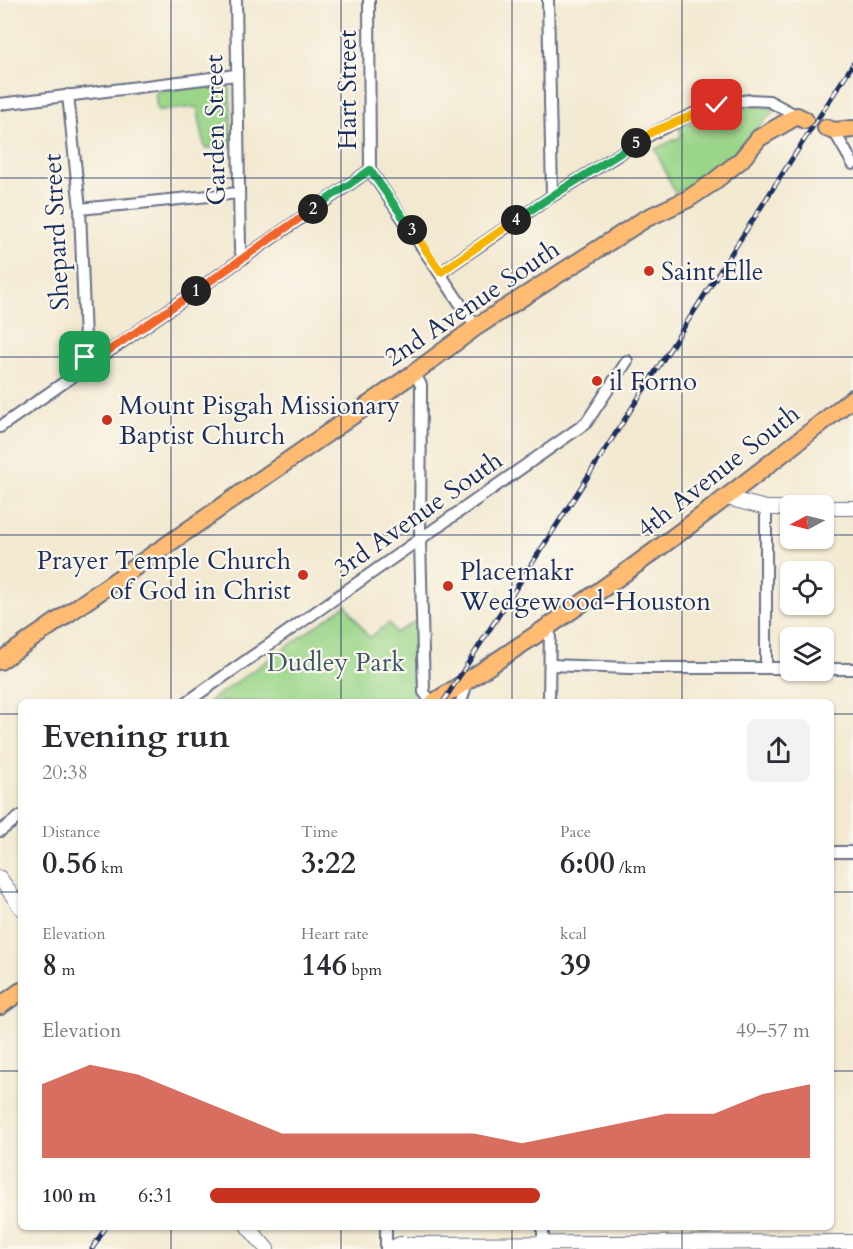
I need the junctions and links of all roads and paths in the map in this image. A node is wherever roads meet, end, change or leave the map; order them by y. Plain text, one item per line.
1 (236, 0) edge
2 (369, 0) edge
3 (548, 0) edge
4 (236, 75) junction
5 (68, 94) junction
6 (0, 104) edge
7 (801, 118) joint
8 (830, 129) joint
9 (853, 129) edge
10 (853, 164) edge
11 (370, 170) junction
12 (239, 193) junction
13 (552, 196) junction
14 (80, 209) junction
15 (244, 258) junction
16 (441, 272) junction
17 (476, 327) junction
18 (627, 361) dead end
19 (86, 366) junction
20 (414, 373) junction
21 (853, 398) edge
22 (0, 427) edge
23 (727, 498) junction
24 (766, 508) junction
25 (780, 508) edge
26 (834, 508) edge
27 (853, 508) edge
28 (420, 540) junction
29 (550, 626) junction
30 (0, 662) edge
31 (550, 665) junction
32 (766, 668) junction
33 (780, 668) edge
34 (834, 669) edge
35 (853, 669) edge
36 (468, 680) junction
37 (191, 699) edge
38 (430, 699) edge
39 (438, 699) edge
40 (462, 699) edge
41 (549, 699) edge
42 (18, 818) edge
43 (0, 831) edge
44 (834, 852) edge
45 (853, 852) edge
46 (0, 878) edge
47 (18, 904) edge
48 (18, 993) edge
49 (0, 1006) edge
50 (251, 1230) edge
51 (386, 1230) edge
52 (543, 1230) edge
53 (853, 1242) edge
54 (543, 1246) edge
55 (701, 1246) edge
56 (267, 1249) edge
57 (388, 1249) edge

1 - 4 street, Garden Street
2 - 11 street, Hart Street
3 - 13 street
4 - 5 street
4 - 12 street, Garden Street
5 - 6 street
5 - 14 street, Shepard Street
7 - 13 street
7 - 17 main road, 2nd Avenue South
8 - 9 main road
8 - 10 street
11 - 15 street
11 - 16 street, Hart Street
12 - 14 street
12 - 15 street, Garden Street
13 - 16 street
14 - 19 street, Shepard Street
15 - 19 street
16 - 17 street, Hart Street
17 - 20 main road, 2nd Avenue South
18 - 28 street, 3rd Avenue South
19 - 22 street
20 - 28 street
20 - 30 main road, 2nd Avenue South
21 - 23 main road, 4th Avenue South
23 - 24 street
23 - 29 main road, 4th Avenue South
24 - 25 street
24 - 32 street
26 - 27 street
28 - 37 street, 3rd Avenue South
28 - 38 street
29 - 31 street
29 - 36 main road, 4th Avenue South
31 - 32 street
31 - 41 street
32 - 33 street
34 - 35 street
36 - 39 main road, 4th Avenue South
36 - 40 street
42 - 43 street
44 - 45 street
46 - 47 street
48 - 49 main road
50 - 56 street
51 - 57 street
52 - 54 street
53 - 55 street
54 - 55 street
54 - 57 street

